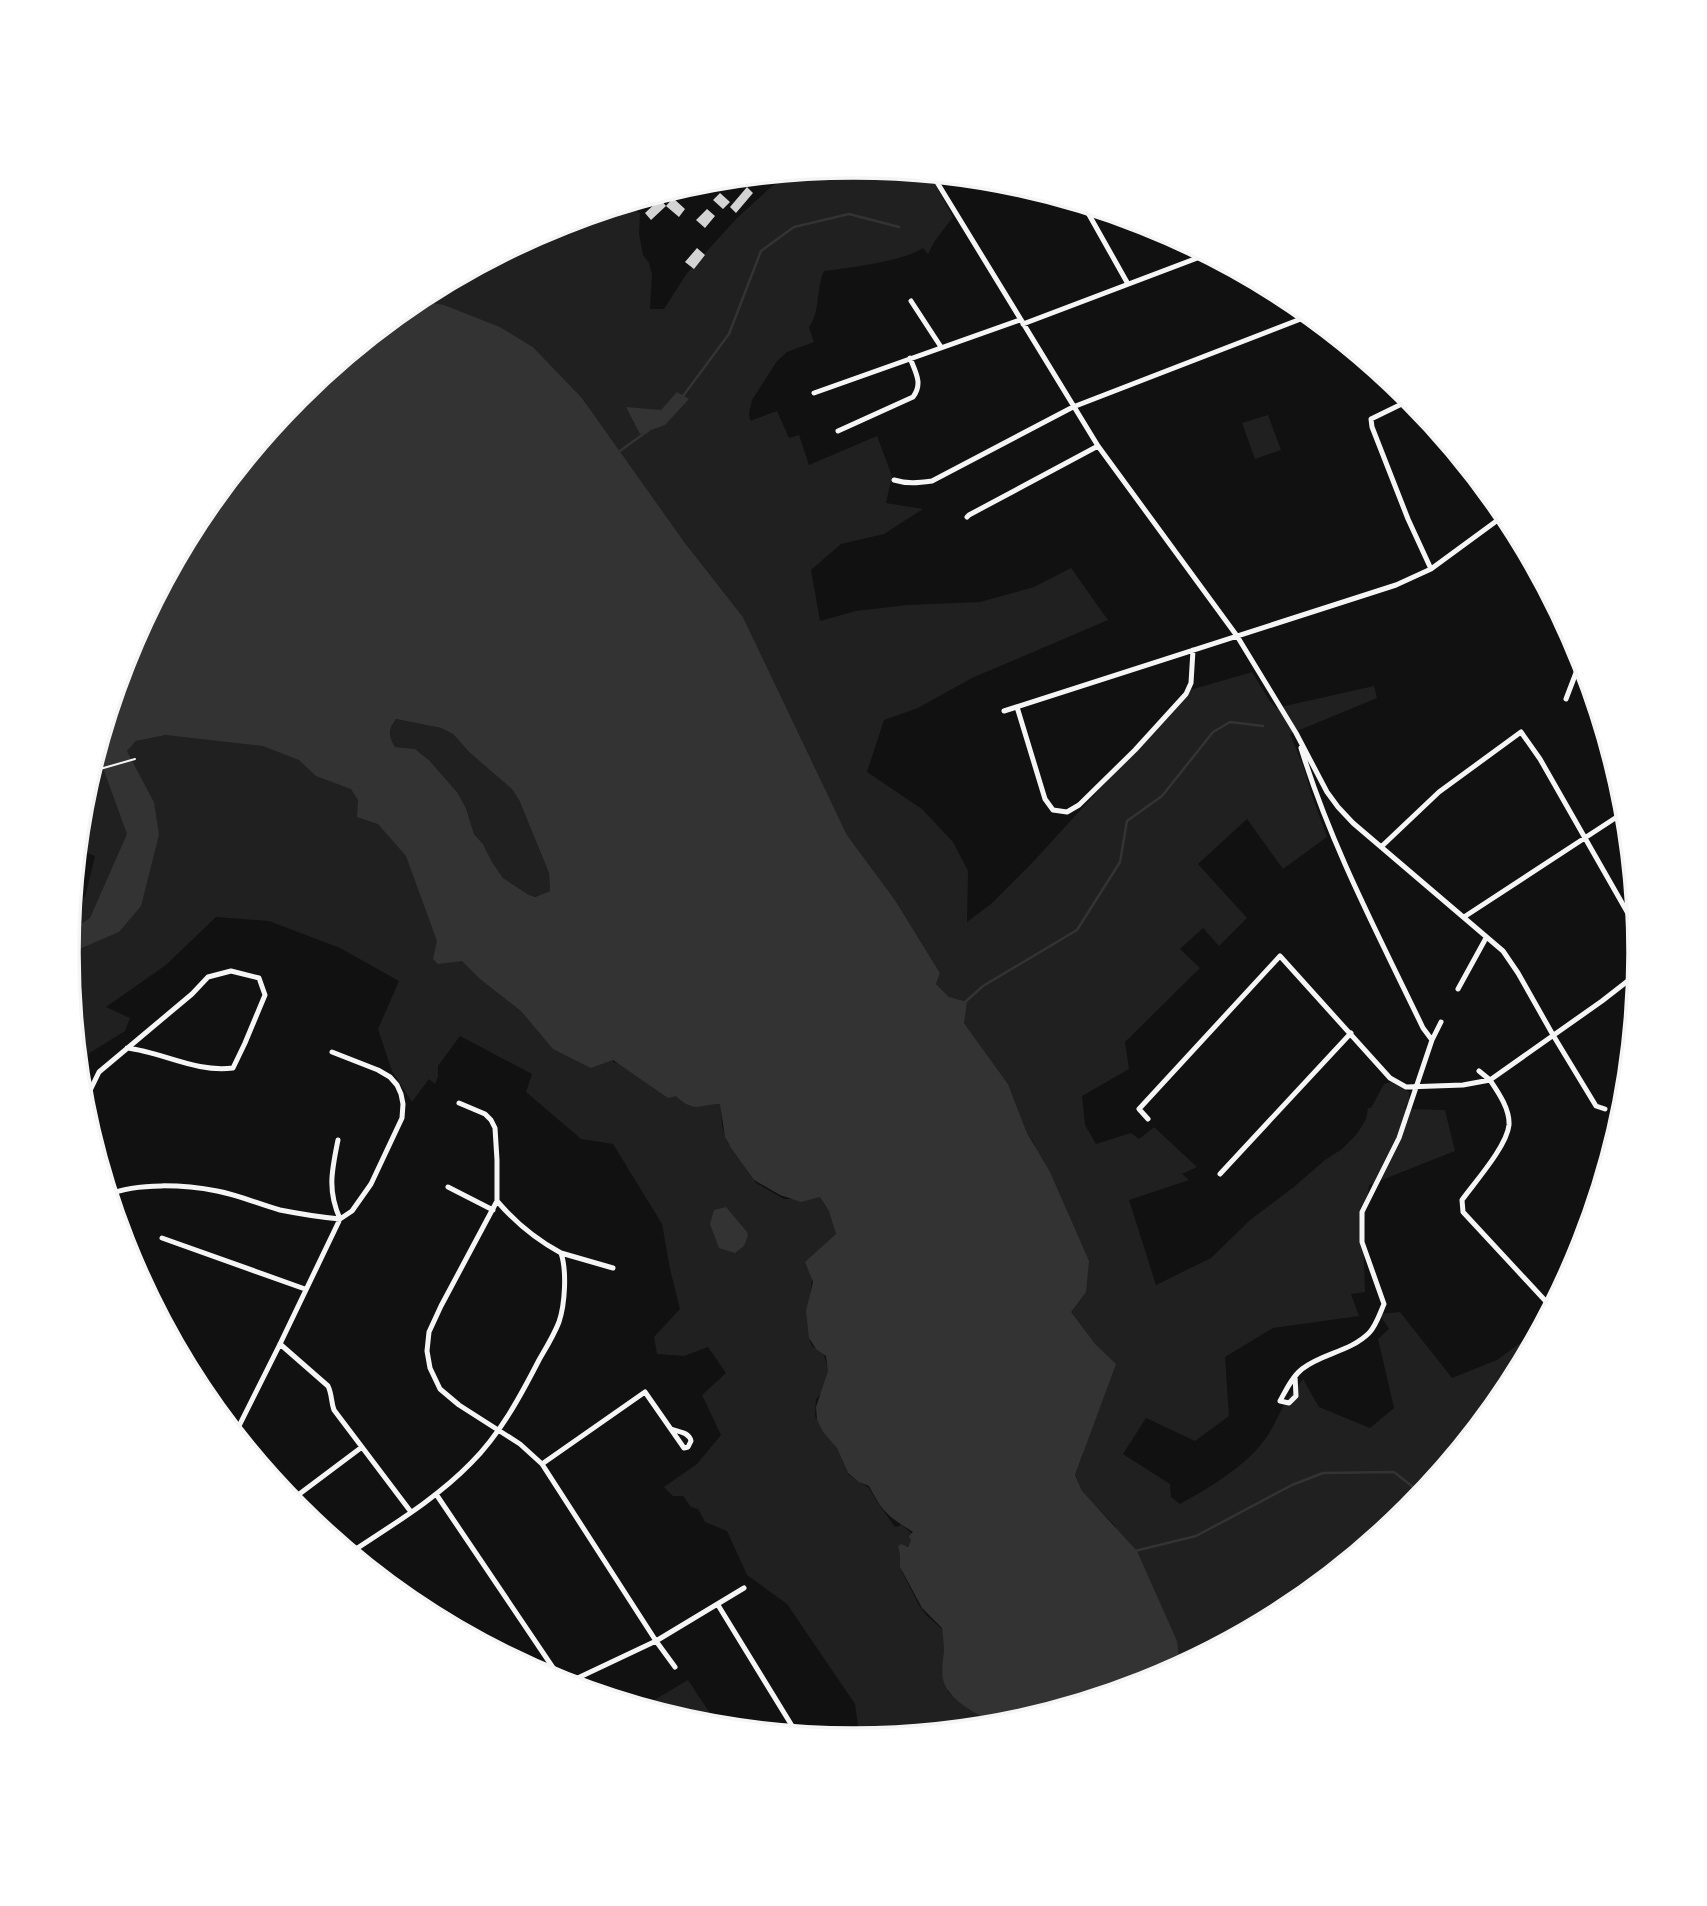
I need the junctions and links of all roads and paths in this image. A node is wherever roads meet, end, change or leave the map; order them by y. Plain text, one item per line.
1 (938, 183) edge
2 (1089, 215) edge
3 (1197, 258) edge
4 (1128, 284) junction
5 (911, 301) dead end
6 (1299, 320) edge
7 (1022, 322) junction
8 (941, 347) junction
9 (911, 358) junction
10 (814, 393) dead end
11 (1401, 405) edge
12 (1073, 407) junction
13 (838, 431) dead end
14 (1098, 446) junction
15 (894, 480) dead end
16 (967, 517) dead end
17 (1497, 521) edge
18 (1431, 569) junction
19 (1237, 636) junction
20 (1193, 650) junction
21 (1576, 674) edge
22 (1566, 699) dead end
23 (1017, 707) junction
24 (1004, 711) dead end
25 (1296, 733) junction
26 (135, 759) dead end
27 (101, 769) edge
28 (1616, 818) edge
29 (1585, 838) junction
30 (1381, 847) junction
31 (1627, 910) edge
32 (1464, 917) junction
33 (1486, 938) junction
34 (1627, 982) edge
35 (1458, 989) dead end
36 (1441, 1022) dead end
37 (1351, 1033) junction
38 (1553, 1035) junction
39 (1432, 1040) junction
40 (127, 1048) junction
41 (332, 1052) dead end
42 (1479, 1071) dead end
43 (1490, 1080) junction
44 (1416, 1086) junction
45 (91, 1088) edge
46 (460, 1103) dead end
47 (1605, 1110) dead end
48 (1148, 1119) dead end
49 (338, 1140) dead end
50 (1220, 1174) dead end
51 (448, 1188) dead end
52 (117, 1192) edge
53 (497, 1201) junction
54 (493, 1210) junction
55 (340, 1219) junction
56 (162, 1238) dead end
57 (561, 1253) junction
58 (613, 1268) dead end
59 (305, 1289) junction
60 (1545, 1301) edge
61 (280, 1344) junction
62 (1295, 1376) junction
63 (239, 1425) edge
64 (671, 1429) junction
65 (499, 1431) junction
66 (362, 1447) junction
67 (541, 1464) junction
68 (299, 1494) edge
69 (436, 1494) junction
70 (411, 1512) junction
71 (358, 1548) edge
72 (744, 1588) dead end
73 (718, 1605) junction
74 (656, 1641) junction
75 (675, 1667) dead end
76 (554, 1668) edge
77 (579, 1677) edge
78 (791, 1725) edge

1 - 7 street
2 - 4 street
3 - 4 street
4 - 7 street
5 - 8 street
6 - 12 street
7 - 8 street
7 - 12 street
8 - 9 street
9 - 10 street
9 - 13 street
11 - 18 street
12 - 14 street
12 - 15 street
14 - 16 street
14 - 19 street
17 - 18 street
18 - 19 street
19 - 20 street
19 - 25 street
20 - 23 street
20 - 23 street
21 - 22 street
23 - 24 street
25 - 30 street
25 - 39 street
26 - 27 path
28 - 29 street
29 - 30 street
29 - 31 street
29 - 32 street
30 - 32 street
32 - 33 street
33 - 35 street
33 - 38 street
34 - 38 street
36 - 39 street
37 - 44 street
37 - 48 street
37 - 50 street
38 - 43 street
38 - 47 street
39 - 44 street
40 - 40 street
40 - 45 street
41 - 55 street
42 - 43 street
43 - 44 street
43 - 60 street
44 - 62 street
46 - 53 street
49 - 55 street
51 - 54 street
52 - 55 street
53 - 54 street
53 - 57 street
54 - 65 street
55 - 59 street
56 - 59 street
57 - 58 street
57 - 65 street
59 - 61 street
61 - 63 street
61 - 66 street
62 - 62 street
64 - 64 street
64 - 67 street
65 - 67 street
65 - 69 street
66 - 68 street
66 - 70 street
67 - 74 street
69 - 70 street
69 - 76 street
70 - 71 street
72 - 73 street
73 - 74 street
73 - 78 street
74 - 75 street
74 - 77 street

